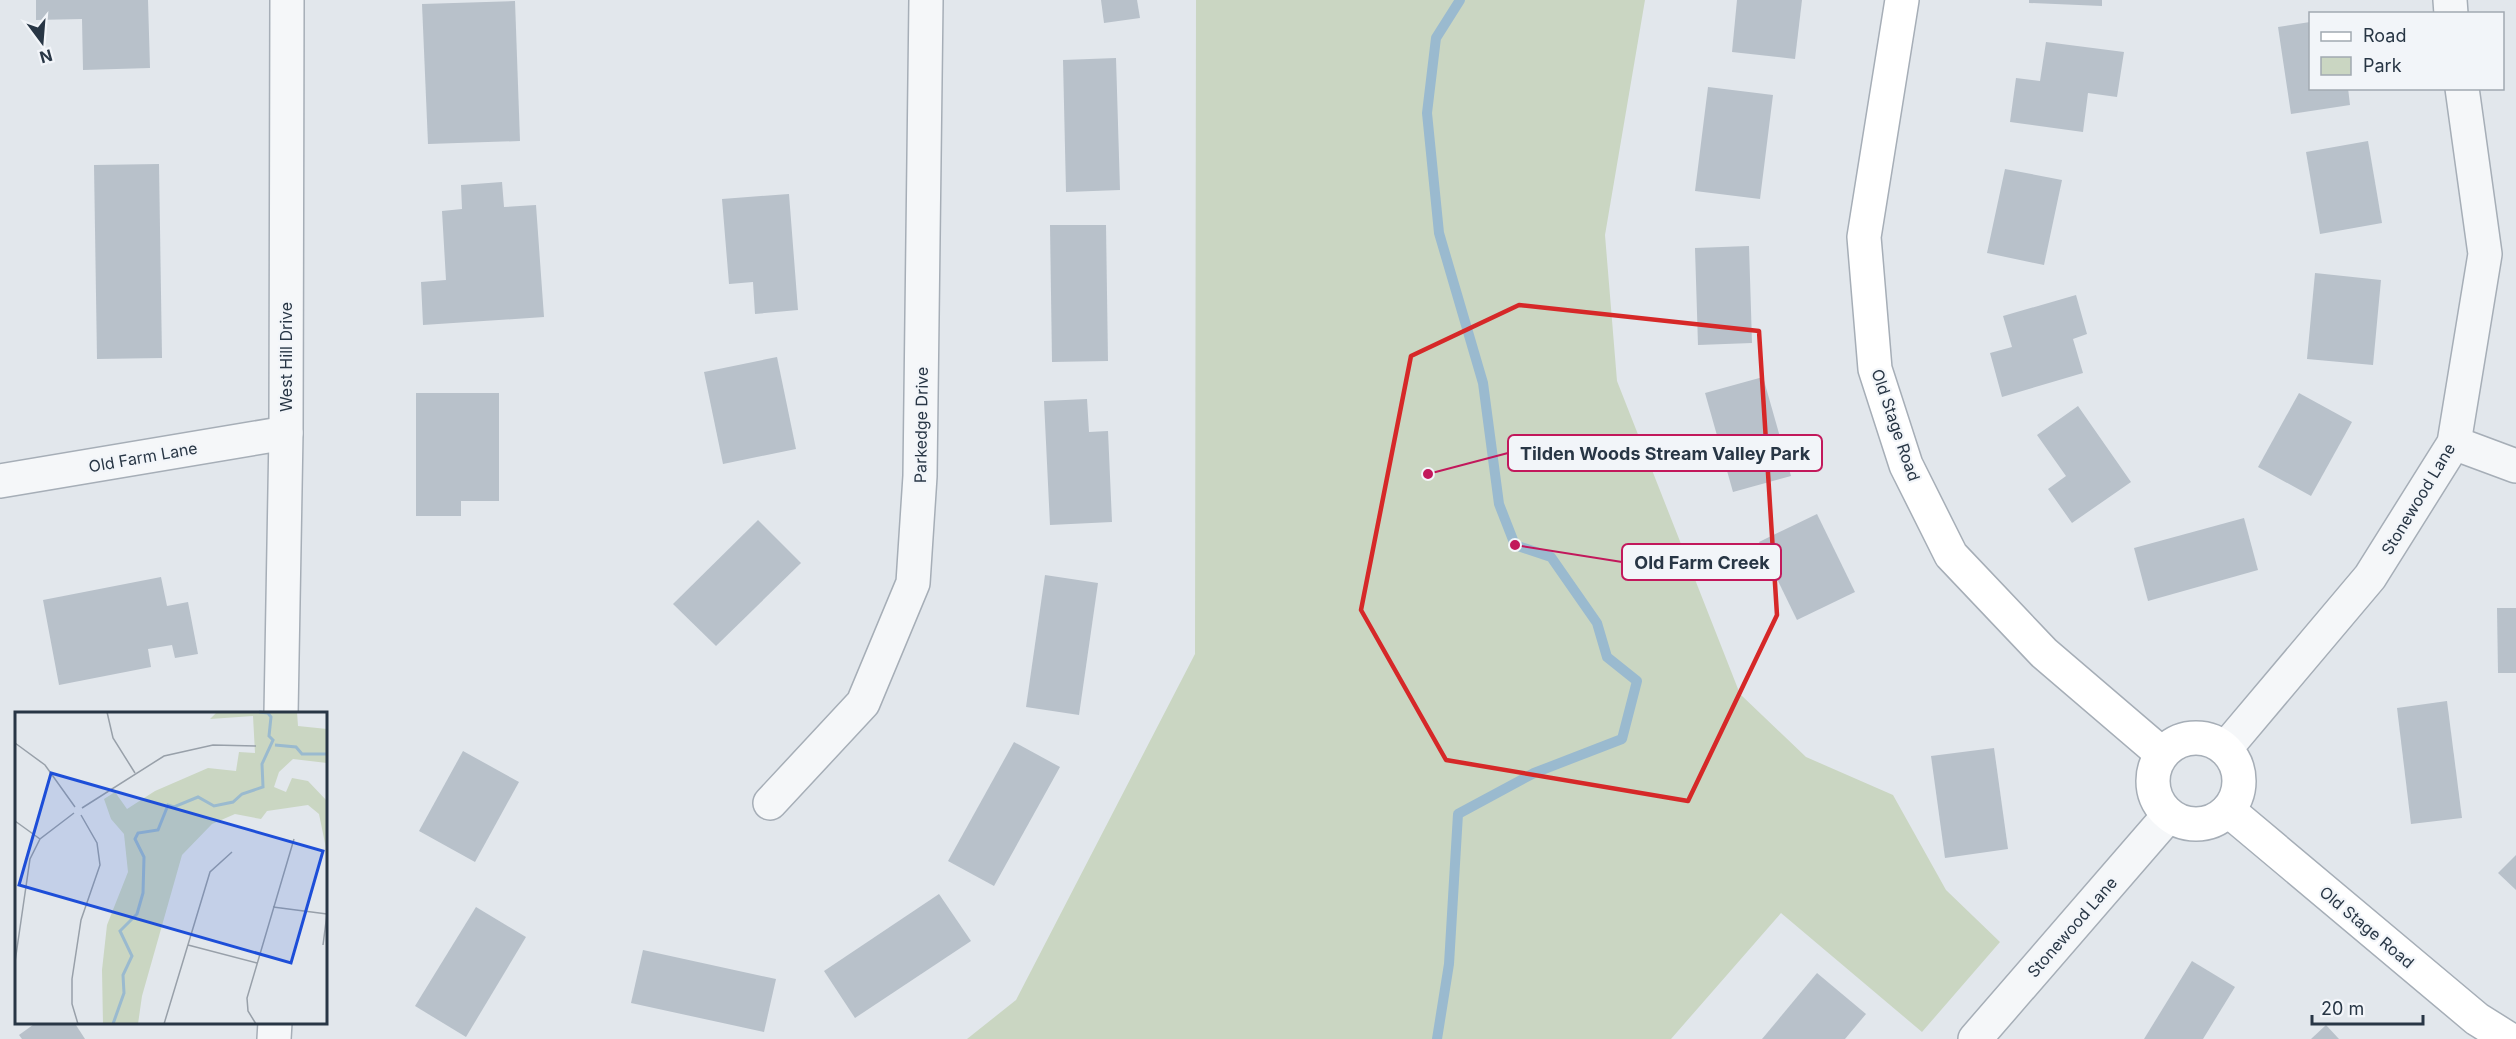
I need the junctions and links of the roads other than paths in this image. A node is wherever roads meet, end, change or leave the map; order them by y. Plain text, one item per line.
1 (287, 0) edge
2 (926, 0) edge
3 (1902, 0) edge
4 (2462, 90) edge
5 (286, 433) junction
6 (2454, 443) junction
7 (2516, 466) edge
8 (0, 481) edge
9 (281, 712) edge
10 (2225, 748) junction
11 (2162, 754) junction
12 (770, 803) dead end
13 (2228, 810) junction
14 (2169, 815) junction
15 (1975, 1039) edge
16 (2509, 1039) edge

1 - 5 street, West Hill Drive
2 - 12 street, Parkedge Drive
3 - 11 street, Old Stage Road
4 - 6 street, Stonewood Lane
5 - 8 street, Old Farm Lane
5 - 9 street, West Hill Drive
6 - 7 street
6 - 10 street, Stonewood Lane
10 - 11 street
10 - 13 street
11 - 14 street
13 - 14 street
13 - 16 street, Old Stage Road
14 - 15 street, Stonewood Lane

